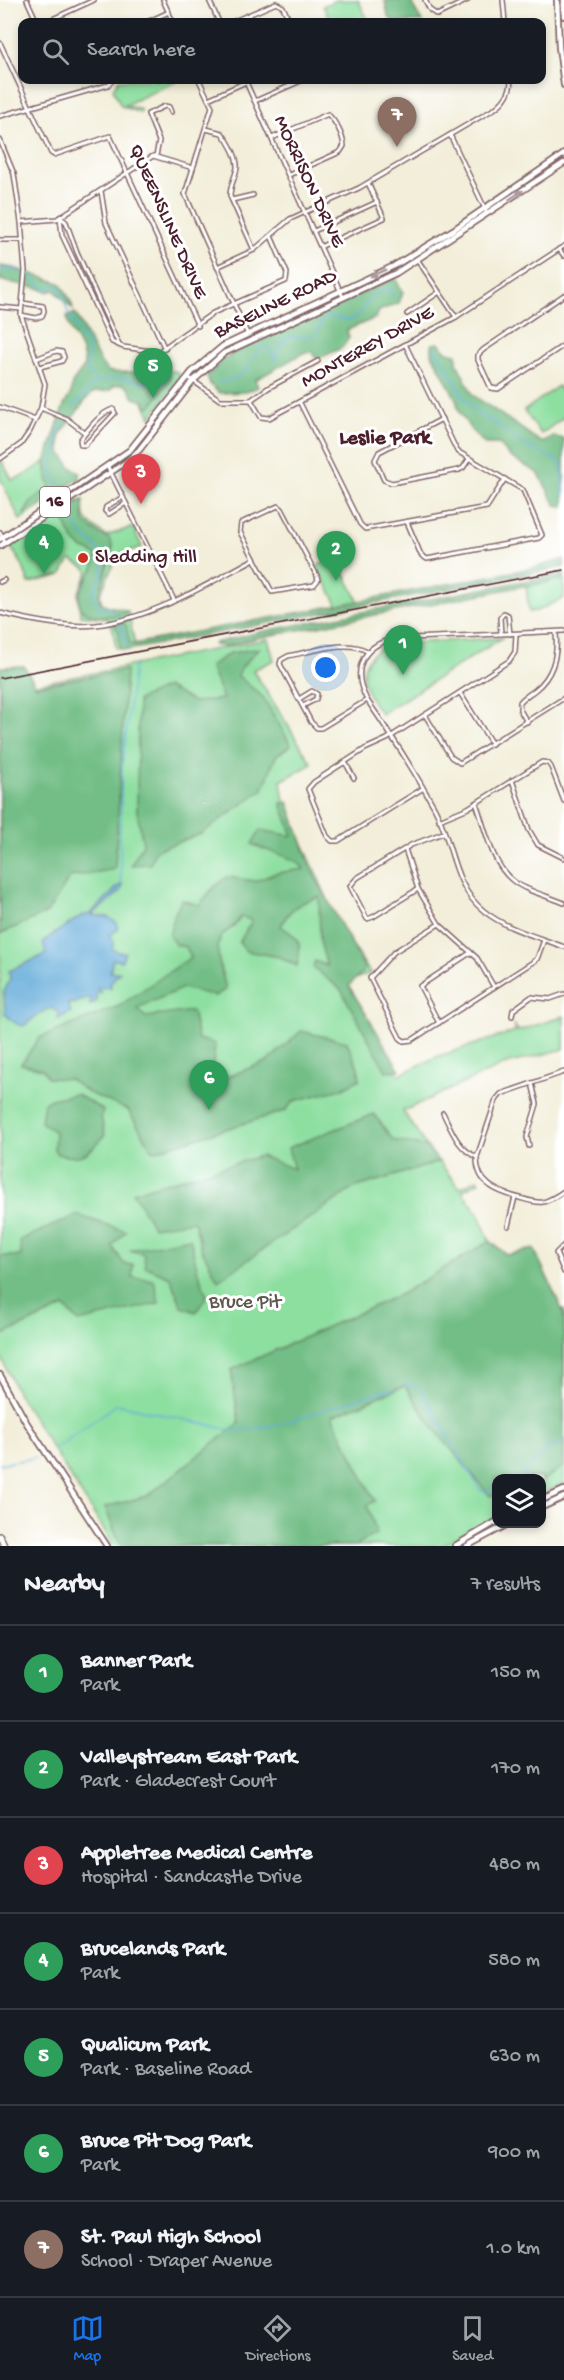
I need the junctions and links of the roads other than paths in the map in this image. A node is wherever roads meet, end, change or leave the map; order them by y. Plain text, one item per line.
1 (27, 0) edge
2 (94, 0) edge
3 (163, 0) edge
4 (209, 0) edge
5 (425, 0) edge
6 (468, 0) edge
7 (502, 0) edge
8 (557, 0) edge
9 (564, 0) edge
10 (169, 12) junction
11 (564, 16) edge
12 (35, 18) edge
13 (55, 18) edge
14 (156, 18) edge
15 (172, 18) edge
16 (217, 18) edge
17 (241, 18) edge
18 (288, 18) edge
19 (504, 18) edge
20 (0, 42) edge
21 (18, 82) edge
22 (19, 84) edge
23 (109, 84) edge
24 (201, 84) edge
25 (239, 84) edge
26 (246, 84) edge
27 (294, 84) edge
28 (510, 84) edge
29 (564, 85) edge
30 (208, 99) junction
31 (255, 101) junction
32 (30, 108) junction
33 (171, 112) dead end
34 (0, 116) edge
35 (206, 129) junction
36 (450, 135) junction
37 (272, 138) junction
38 (0, 140) edge
39 (5, 153) junction
40 (564, 154) edge
41 (0, 155) edge
42 (156, 156) junction
43 (564, 163) edge
44 (193, 168) junction
45 (127, 171) junction
46 (289, 175) junction
47 (368, 183) junction
48 (100, 190) junction
49 (253, 195) dead end
50 (232, 200) junction
51 (377, 202) junction
52 (484, 208) junction
53 (306, 213) junction
54 (488, 213) junction
55 (60, 217) junction
56 (21, 222) junction
57 (314, 231) junction
58 (271, 236) junction
59 (0, 240) edge
60 (22, 240) junction
61 (322, 246) junction
62 (564, 246) edge
63 (559, 249) junction
64 (254, 250) junction
65 (414, 254) junction
66 (564, 256) edge
67 (417, 261) junction
68 (217, 267) junction
69 (91, 280) junction
70 (84, 283) junction
71 (340, 290) junction
72 (439, 293) junction
73 (564, 295) edge
74 (343, 297) junction
75 (22, 303) junction
76 (234, 304) junction
77 (0, 307) edge
78 (21, 309) junction
79 (407, 314) dead end
80 (21, 315) junction
81 (456, 317) junction
82 (198, 326) junction
83 (247, 333) junction
84 (405, 344) junction
85 (119, 345) junction
86 (564, 345) edge
87 (165, 349) junction
88 (36, 360) junction
89 (318, 361) dead end
90 (40, 368) junction
91 (190, 379) junction
92 (251, 400) junction
93 (300, 403) junction
94 (0, 407) edge
95 (41, 408) junction
96 (442, 419) junction
97 (35, 420) junction
98 (85, 433) junction
99 (0, 459) edge
100 (469, 459) junction
101 (108, 467) junction
102 (111, 472) junction
103 (505, 479) junction
104 (123, 497) junction
105 (126, 503) junction
106 (407, 522) junction
107 (1, 539) edge
108 (254, 559) junction
109 (174, 600) junction
110 (0, 613) edge
111 (556, 631) junction
112 (564, 631) edge
113 (501, 634) junction
114 (510, 634) junction
115 (516, 634) junction
116 (368, 652) junction
117 (460, 693) junction
118 (564, 698) edge
119 (299, 699) junction
120 (367, 700) junction
121 (303, 706) junction
122 (425, 714) junction
123 (527, 722) junction
124 (390, 737) junction
125 (492, 744) junction
126 (345, 762) junction
127 (354, 778) dead end
128 (512, 780) junction
129 (422, 789) junction
130 (564, 801) edge
131 (476, 803) junction
132 (439, 820) junction
133 (443, 833) junction
134 (405, 849) junction
135 (564, 858) edge
136 (418, 889) junction
137 (564, 903) edge
138 (439, 924) junction
139 (544, 940) junction
140 (564, 947) edge
141 (470, 953) junction
142 (494, 987) junction
143 (564, 994) edge
144 (512, 1016) dead end
145 (439, 1023) junction
146 (564, 1072) edge
147 (532, 1083) junction
148 (443, 1113) dead end
149 (529, 1146) dead end
150 (477, 1157) junction
151 (564, 1191) edge
152 (515, 1197) junction
153 (508, 1226) dead end
154 (564, 1245) edge
155 (564, 1272) edge
156 (0, 1375) edge
157 (564, 1490) edge
158 (564, 1497) edge
159 (546, 1498) edge
160 (546, 1505) edge
161 (492, 1524) edge
162 (501, 1528) edge
163 (0, 1536) edge
164 (4, 1546) edge
165 (107, 1546) edge
166 (455, 1546) edge
167 (467, 1546) edge

1 - 12 street
2 - 13 street
3 - 10 street
4 - 16 street
5 - 6 street
7 - 19 street
8 - 29 main road
9 - 11 main road
10 - 14 street
10 - 15 street
17 - 18 street
20 - 21 street, QUEENSLINE DRIVE
22 - 32 street, QUEENSLINE DRIVE
23 - 32 street
24 - 30 street
25 - 30 street
26 - 31 street, MORRISON DRIVE
27 - 31 street
28 - 36 street
30 - 35 street
31 - 37 street, MORRISON DRIVE
32 - 34 street
32 - 45 street, QUEENSLINE DRIVE
33 - 42 street
35 - 44 street
35 - 50 street
36 - 47 street
36 - 52 street
37 - 46 street, MORRISON DRIVE
37 - 46 street
38 - 39 street
39 - 41 street
39 - 56 street
40 - 52 main road, BASELINE ROAD / 16
42 - 44 street
42 - 45 street
54 -> 43 main road, BASELINE ROAD / 16
44 - 68 street
45 - 48 street
45 - 82 street, QUEENSLINE DRIVE
46 - 53 street, MORRISON DRIVE
47 - 51 street
47 - 53 street
48 - 55 street
48 - 87 street
49 - 50 street
50 - 64 street
51 - 57 street
51 - 61 street
52 - 54 street
52 - 65 main road, BASELINE ROAD / 16
53 - 57 street, MORRISON DRIVE
53 - 58 street
54 - 67 main road, BASELINE ROAD / 16
55 - 56 street
55 - 69 street
55 - 70 street
56 - 60 street
57 - 61 street, MORRISON DRIVE
58 - 64 street
58 - 76 street
59 - 60 street
60 - 75 street
61 - 71 street, MORRISON DRIVE
62 - 63 street, MONTEREY DRIVE
63 - 66 street
63 - 81 street, MONTEREY DRIVE
64 - 68 street
65 - 67 street
65 -> 71 main road, BASELINE ROAD / 16
67 - 72 street
67 - 74 main road, BASELINE ROAD / 16
68 - 76 street
69 - 70 street
69 - 85 street
70 - 85 street
71 - 74 street, MORRISON DRIVE
71 - 83 main road, BASELINE ROAD / 16
72 - 79 street
72 - 81 street
73 - 86 street
74 - 91 main road, BASELINE ROAD / 16
75 - 78 street
75 - 80 street
76 - 82 street
76 - 83 street
77 - 78 street
78 - 80 street
80 - 88 street
81 - 84 street, MONTEREY DRIVE
82 - 87 street
83 - 91 main road, BASELINE ROAD / 16
84 - 93 street, MONTEREY DRIVE
84 - 96 street
85 - 87 street
88 - 90 street
88 - 90 street
89 - 92 street
90 - 95 street
91 - 92 street
91 - 101 main road, BASELINE ROAD / 16
91 - 102 main road, BASELINE ROAD / 16
92 - 93 street, MONTEREY DRIVE
93 - 106 street
94 - 97 street
95 - 97 street
95 - 98 street
96 - 100 street
96 - 100 street
97 - 99 street
98 - 98 street
100 - 103 street
101 - 102 street
101 - 107 main road, BASELINE ROAD / 16
102 - 104 street
102 - 107 main road, BASELINE ROAD / 16
103 - 106 street
103 - 106 street
104 - 105 street
104 - 105 street
105 - 109 street
108 - 108 street
108 - 109 street
109 - 110 street
111 - 112 street
111 - 115 street
111 - 123 street
113 - 114 street
113 - 114 street
113 - 116 street
114 - 115 street
115 - 117 street
116 - 119 street
116 - 120 street
117 - 122 street
117 - 125 street
118 - 123 street
119 - 121 street
119 - 121 street
120 - 121 street
120 - 124 street
122 - 124 street
122 - 125 street
123 - 125 street
124 - 126 street
124 - 129 street
126 - 127 street
126 - 129 street
128 - 130 street
128 - 131 street
128 - 135 street
129 - 132 street
131 - 132 street
131 - 137 street
132 - 133 street
133 - 134 street
133 - 139 street
134 - 136 street
134 - 136 street
136 - 138 street
138 - 141 street
138 - 145 street
139 - 140 street
139 - 142 street
141 - 142 street
141 - 145 street
142 - 145 street
143 - 144 street
146 - 147 street
147 - 149 street
147 - 150 street
148 - 150 street
150 - 152 street
151 - 152 street
152 - 153 street
154 - 155 street
156 - 165 main road
157 - 159 main road
158 - 160 main road
161 - 166 main road
162 - 167 main road
163 - 164 highway

